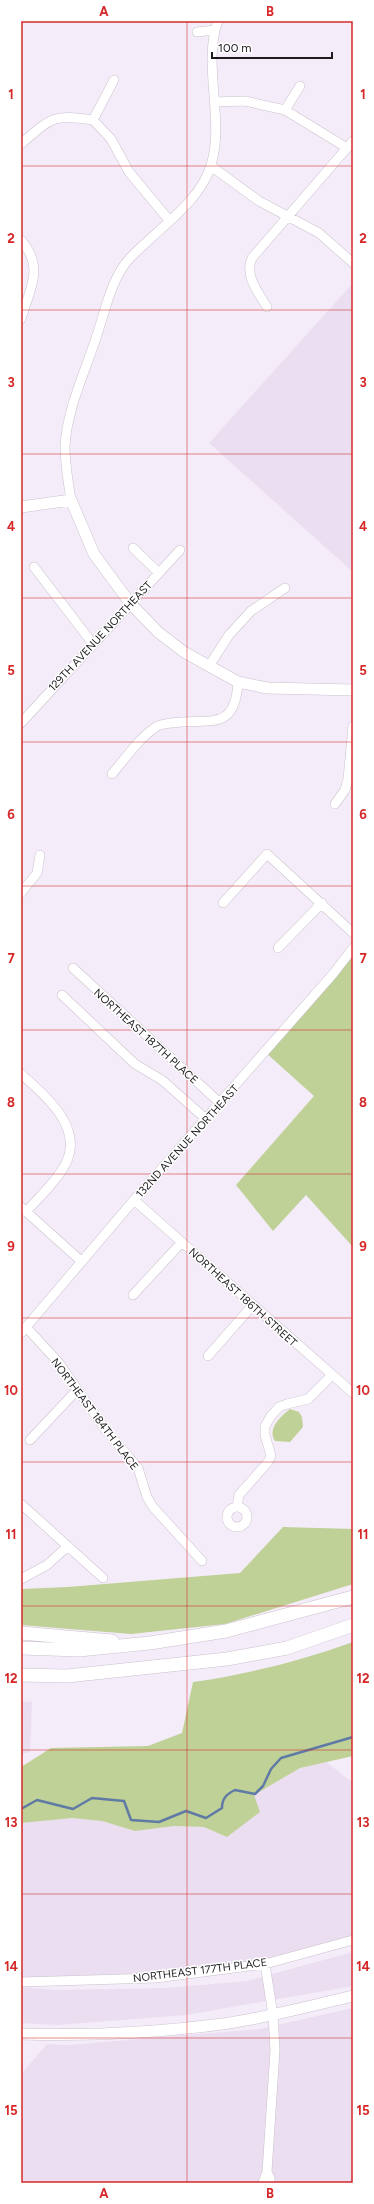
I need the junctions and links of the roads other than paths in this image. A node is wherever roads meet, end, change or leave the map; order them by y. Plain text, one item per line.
1 (217, 25) edge
2 (197, 32) dead end
3 (114, 80) dead end
4 (300, 86) dead end
5 (214, 102) junction
6 (285, 110) junction
7 (93, 120) junction
8 (21, 144) edge
9 (350, 145) edge
10 (211, 166) junction
11 (286, 217) junction
12 (169, 220) junction
13 (21, 240) edge
14 (353, 263) edge
15 (267, 307) dead end
16 (21, 319) edge
17 (71, 500) junction
18 (21, 507) edge
19 (132, 548) dead end
20 (180, 550) dead end
21 (34, 567) dead end
22 (159, 573) junction
23 (286, 588) dead end
24 (130, 603) junction
25 (93, 644) junction
26 (209, 666) junction
27 (238, 682) junction
28 (353, 690) edge
29 (24, 711) edge
30 (21, 722) edge
31 (353, 726) edge
32 (112, 774) dead end
33 (334, 804) dead end
34 (40, 855) dead end
35 (21, 893) edge
36 (223, 903) dead end
37 (322, 903) junction
38 (353, 933) edge
39 (278, 948) dead end
40 (353, 948) edge
41 (73, 968) dead end
42 (62, 995) dead end
43 (21, 1074) edge
44 (220, 1103) junction
45 (206, 1119) junction
46 (134, 1200) junction
47 (24, 1209) edge
48 (182, 1242) junction
49 (81, 1261) junction
50 (133, 1295) dead end
51 (252, 1306) junction
52 (24, 1330) edge
53 (208, 1356) dead end
54 (332, 1375) junction
55 (77, 1390) junction
56 (353, 1393) edge
57 (30, 1440) dead end
58 (21, 1504) edge
59 (237, 1507) dead end
60 (68, 1546) junction
61 (202, 1561) dead end
62 (104, 1578) dead end
63 (21, 1579) edge
64 (353, 1597) edge
65 (353, 1625) edge
66 (21, 1633) edge
67 (150, 1644) junction
68 (21, 1648) edge
69 (21, 1675) edge
70 (353, 1940) edge
71 (265, 1964) junction
72 (21, 1982) edge
73 (353, 1996) edge
74 (273, 2015) junction
75 (21, 2034) edge
76 (267, 2172) junction
77 (263, 2183) edge
78 (270, 2183) edge

1 - 2 street
1 - 5 street
3 - 7 street
4 - 6 street
5 - 6 street
5 - 10 street
6 - 9 street
7 - 8 street
7 - 12 street
9 - 11 street
10 - 11 street
10 - 12 street
11 - 14 street
11 - 15 street
12 - 17 street
13 - 16 street
17 - 18 main road
17 - 24 main road
19 - 22 street
20 - 22 street, 129TH AVENUE NORTHEAST
21 - 25 street
22 - 24 street, 129TH AVENUE NORTHEAST
23 - 26 street
24 - 25 street, 129TH AVENUE NORTHEAST
24 - 26 main road
25 - 29 street, 129TH AVENUE NORTHEAST
26 - 27 main road
27 - 28 main road
27 - 32 street
29 - 30 street, 129TH AVENUE NORTHEAST
31 - 33 street
34 - 35 street
36 - 37 street
37 - 38 street
37 - 39 street
40 - 44 street, 132ND AVENUE NORTHEAST
41 - 44 street, NORTHEAST 187TH PLACE
42 - 45 street
43 - 47 street
44 - 45 street, 132ND AVENUE NORTHEAST
45 - 46 street, 132ND AVENUE NORTHEAST
46 - 48 street, NORTHEAST 186TH STREET
46 - 49 street, 132ND AVENUE NORTHEAST
47 - 49 street
48 - 50 street
48 - 51 street, NORTHEAST 186TH STREET
49 - 52 street, 132ND AVENUE NORTHEAST
51 - 53 street
51 - 54 street, NORTHEAST 186TH STREET
52 - 55 street, NORTHEAST 184TH PLACE
54 - 56 street, NORTHEAST 186TH STREET
54 - 59 street
55 - 57 street
55 - 61 street, NORTHEAST 184TH PLACE
58 - 60 street
60 - 62 street
60 - 63 street
64 - 67 highway
65 - 69 highway
66 - 67 highway
67 - 68 highway
70 - 71 street, NORTHEAST 177TH PLACE
71 - 72 street, NORTHEAST 177TH PLACE
71 - 74 street
73 - 74 main road
74 - 75 main road
74 - 76 street
76 - 77 street
76 - 78 street

